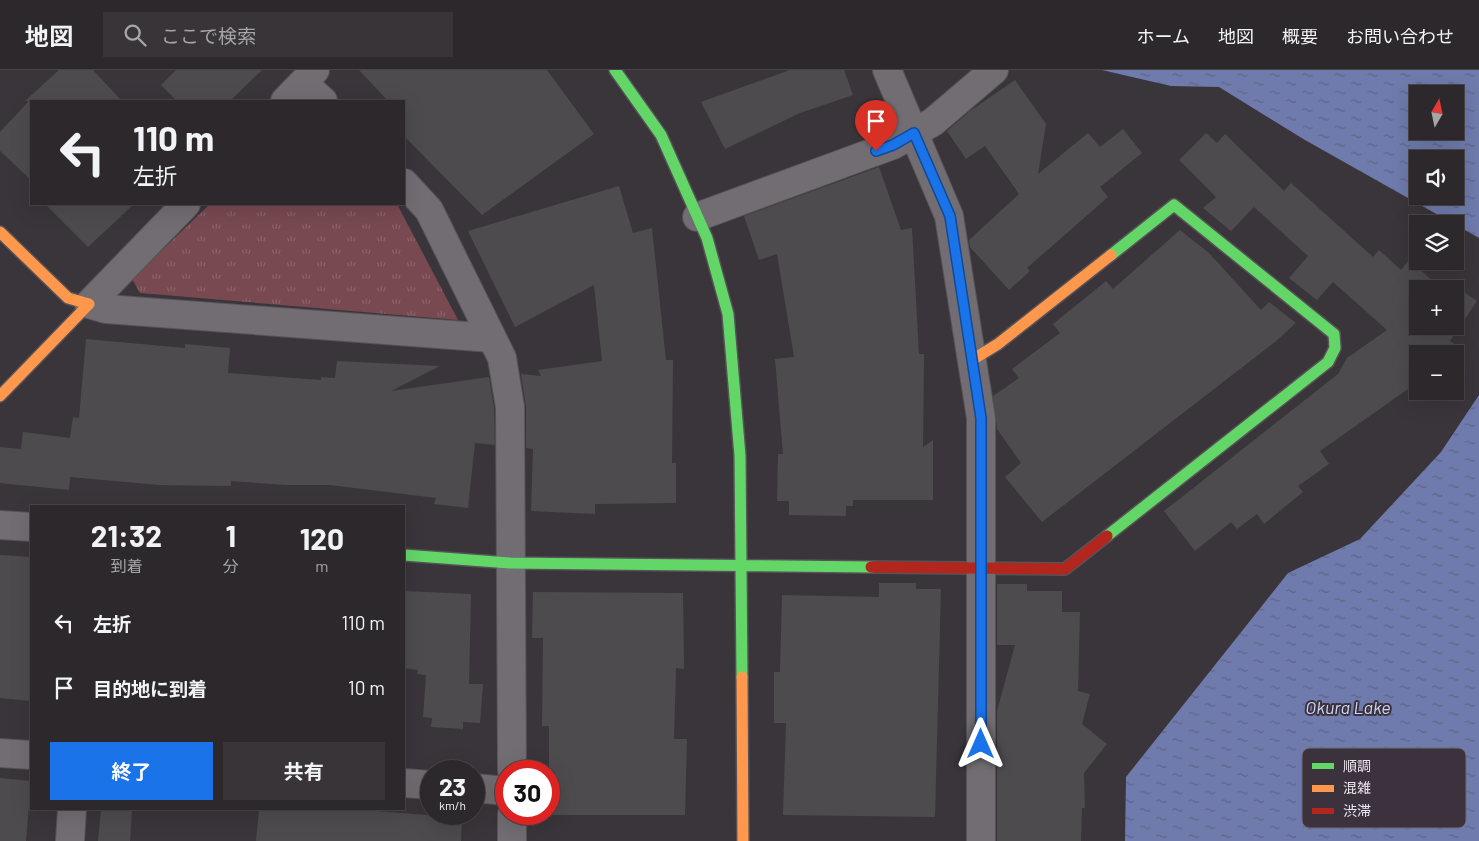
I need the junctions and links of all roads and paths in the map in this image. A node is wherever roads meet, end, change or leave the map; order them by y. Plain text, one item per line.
1 (615, 70) edge
2 (887, 70) edge
3 (994, 70) edge
4 (301, 85) edge
5 (322, 100) edge
6 (914, 133) junction
7 (405, 184) edge
8 (185, 205) edge
9 (697, 216) junction
10 (0, 232) edge
11 (89, 304) junction
12 (492, 338) junction
13 (972, 360) junction
14 (0, 396) edge
15 (0, 525) edge
16 (30, 527) edge
17 (405, 555) edge
18 (510, 563) junction
19 (741, 565) junction
20 (981, 568) junction
21 (0, 753) edge
22 (30, 755) edge
23 (512, 760) edge
24 (405, 783) edge
25 (420, 784) edge
26 (72, 810) edge
27 (512, 825) edge
28 (70, 841) edge
29 (512, 841) edge
30 (743, 841) edge
31 (981, 841) edge

1 - 9 street
2 - 6 street
3 - 6 street
4 - 5 street
6 - 9 street
6 - 13 street
7 - 12 street
8 - 11 street
9 - 19 street
10 - 11 street
11 - 12 street
11 - 14 street
12 - 18 street
13 - 20 street
13 - 20 street
15 - 16 street
17 - 18 street
18 - 19 street
18 - 23 street
19 - 20 street
19 - 30 street
20 - 31 street
21 - 22 street
24 - 25 street
26 - 28 street
27 - 29 street

